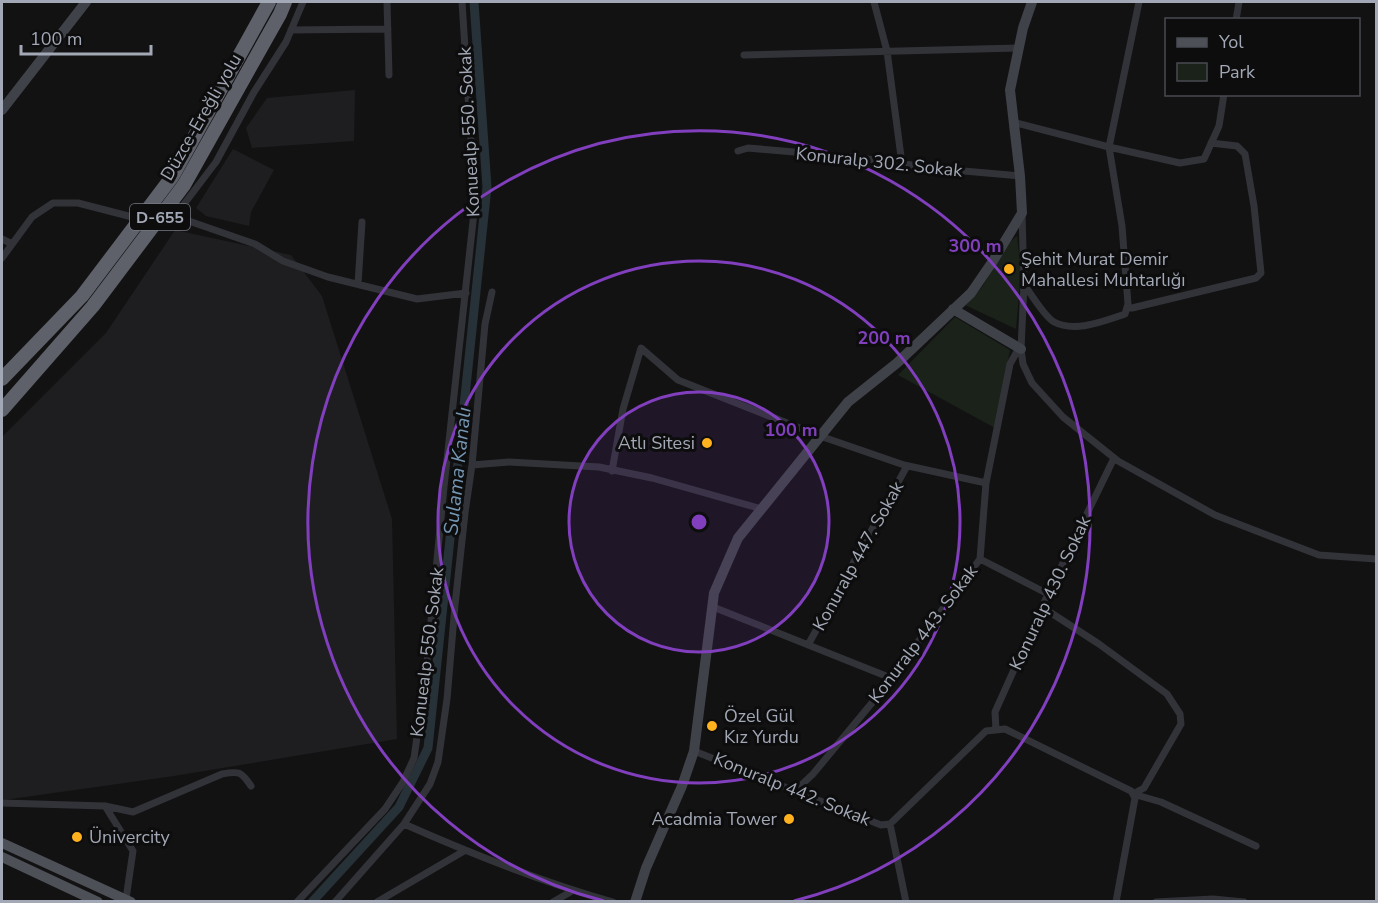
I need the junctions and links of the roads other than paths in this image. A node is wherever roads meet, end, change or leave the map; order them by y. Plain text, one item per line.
1 (86, 2) edge
2 (268, 2) edge
3 (285, 2) edge
4 (303, 2) edge
5 (387, 2) edge
6 (462, 2) edge
7 (874, 2) edge
8 (1032, 2) edge
9 (1139, 2) edge
10 (1239, 2) edge
11 (1236, 18) edge
12 (388, 28) junction
13 (291, 30) junction
14 (1019, 48) junction
15 (887, 51) junction
16 (744, 56) dead end
17 (389, 75) dead end
18 (1224, 96) edge
19 (2, 110) edge
20 (1013, 122) junction
21 (1211, 143) junction
22 (1109, 147) junction
23 (738, 151) dead end
24 (902, 164) junction
25 (1020, 176) junction
26 (1022, 213) junction
27 (169, 214) junction
28 (140, 219) junction
29 (362, 222) dead end
30 (2, 239) edge
31 (12, 244) junction
32 (2, 258) edge
33 (358, 284) junction
34 (1024, 285) junction
35 (466, 292) junction
36 (492, 292) dead end
37 (1126, 307) junction
38 (953, 309) junction
39 (1020, 349) junction
40 (2, 379) edge
41 (2, 410) edge
42 (820, 436) junction
43 (1114, 458) junction
44 (472, 465) junction
45 (907, 466) junction
46 (612, 471) junction
47 (986, 483) junction
48 (762, 509) junction
49 (980, 559) junction
50 (1377, 559) edge
51 (1048, 594) junction
52 (713, 607) junction
53 (1042, 607) junction
54 (808, 645) junction
55 (891, 678) junction
56 (996, 730) junction
57 (694, 751) junction
58 (251, 786) dead end
59 (795, 790) junction
60 (1133, 794) junction
61 (2, 803) edge
62 (105, 806) junction
63 (404, 824) junction
64 (890, 824) junction
65 (2, 843) edge
66 (1256, 846) dead end
67 (464, 851) junction
68 (2, 857) edge
69 (572, 891) junction
70 (129, 900) edge
71 (98, 902) edge
72 (297, 902) edge
73 (335, 902) edge
74 (377, 902) edge
75 (553, 902) edge
76 (613, 902) edge
77 (635, 902) edge
78 (906, 902) edge
79 (1116, 902) edge
80 (1156, 902) edge
81 (1244, 902) edge

1 - 19 street
2 - 28 highway, Düzce-Ereğli yolu
3 - 27 highway, Düzce-Ereğli yolu / D-655
4 - 13 street
5 - 12 street
6 - 35 street, Konuealp 550. Sokak
7 - 15 street
8 - 14 street
9 - 22 street
10 - 11 street
12 - 13 street
12 - 17 street
13 - 27 street
14 - 15 street
14 - 20 street
15 - 16 street
15 - 24 street
18 - 21 street
20 - 22 street
20 - 25 street
21 - 22 street
21 - 37 street
22 - 37 street
23 - 24 street, Konuralp 302. Sokak
24 - 25 street, Konuralp 302. Sokak
25 - 26 street
26 - 34 street
26 - 38 street
27 - 33 street
27 - 41 highway, Düzce-Ereğli yolu / D-655
28 - 31 street
28 - 40 highway, Düzce-Ereğli yolu
29 - 33 street
30 - 31 street
31 - 32 street
33 - 35 street
34 - 37 street
34 - 39 street
35 - 72 street, Konuealp 550. Sokak
36 - 44 street
38 - 39 street
38 - 42 street
39 - 43 street
39 - 47 street, Konuralp 443. Sokak
42 - 45 street
42 - 46 street
42 - 48 street
43 - 50 street
43 - 51 street, Konuralp 430. Sokak
44 - 46 street
44 - 63 street
45 - 47 street
45 - 54 street, Konuralp 447. Sokak
46 - 48 street
47 - 49 street, Konuralp 443. Sokak
48 - 52 street
49 - 51 street
49 - 55 street, Konuralp 443. Sokak
51 - 53 street, Konuralp 430. Sokak
52 - 54 street
52 - 57 street
53 - 56 street, Konuralp 430. Sokak
53 - 60 street
54 - 55 street
55 - 59 street, Konuralp 443. Sokak
56 - 60 street
56 - 64 street, Konuralp 442. Sokak
57 - 59 street, Konuralp 442. Sokak
57 - 77 street
58 - 62 street
59 - 64 street, Konuralp 442. Sokak
60 - 66 street
60 - 79 street
61 - 62 street
62 - 70 street
63 - 67 street
63 - 73 street
64 - 78 street
65 - 70 main road
67 - 69 street
67 - 74 street
68 - 71 main road
69 - 75 street
69 - 76 street
80 - 81 street

